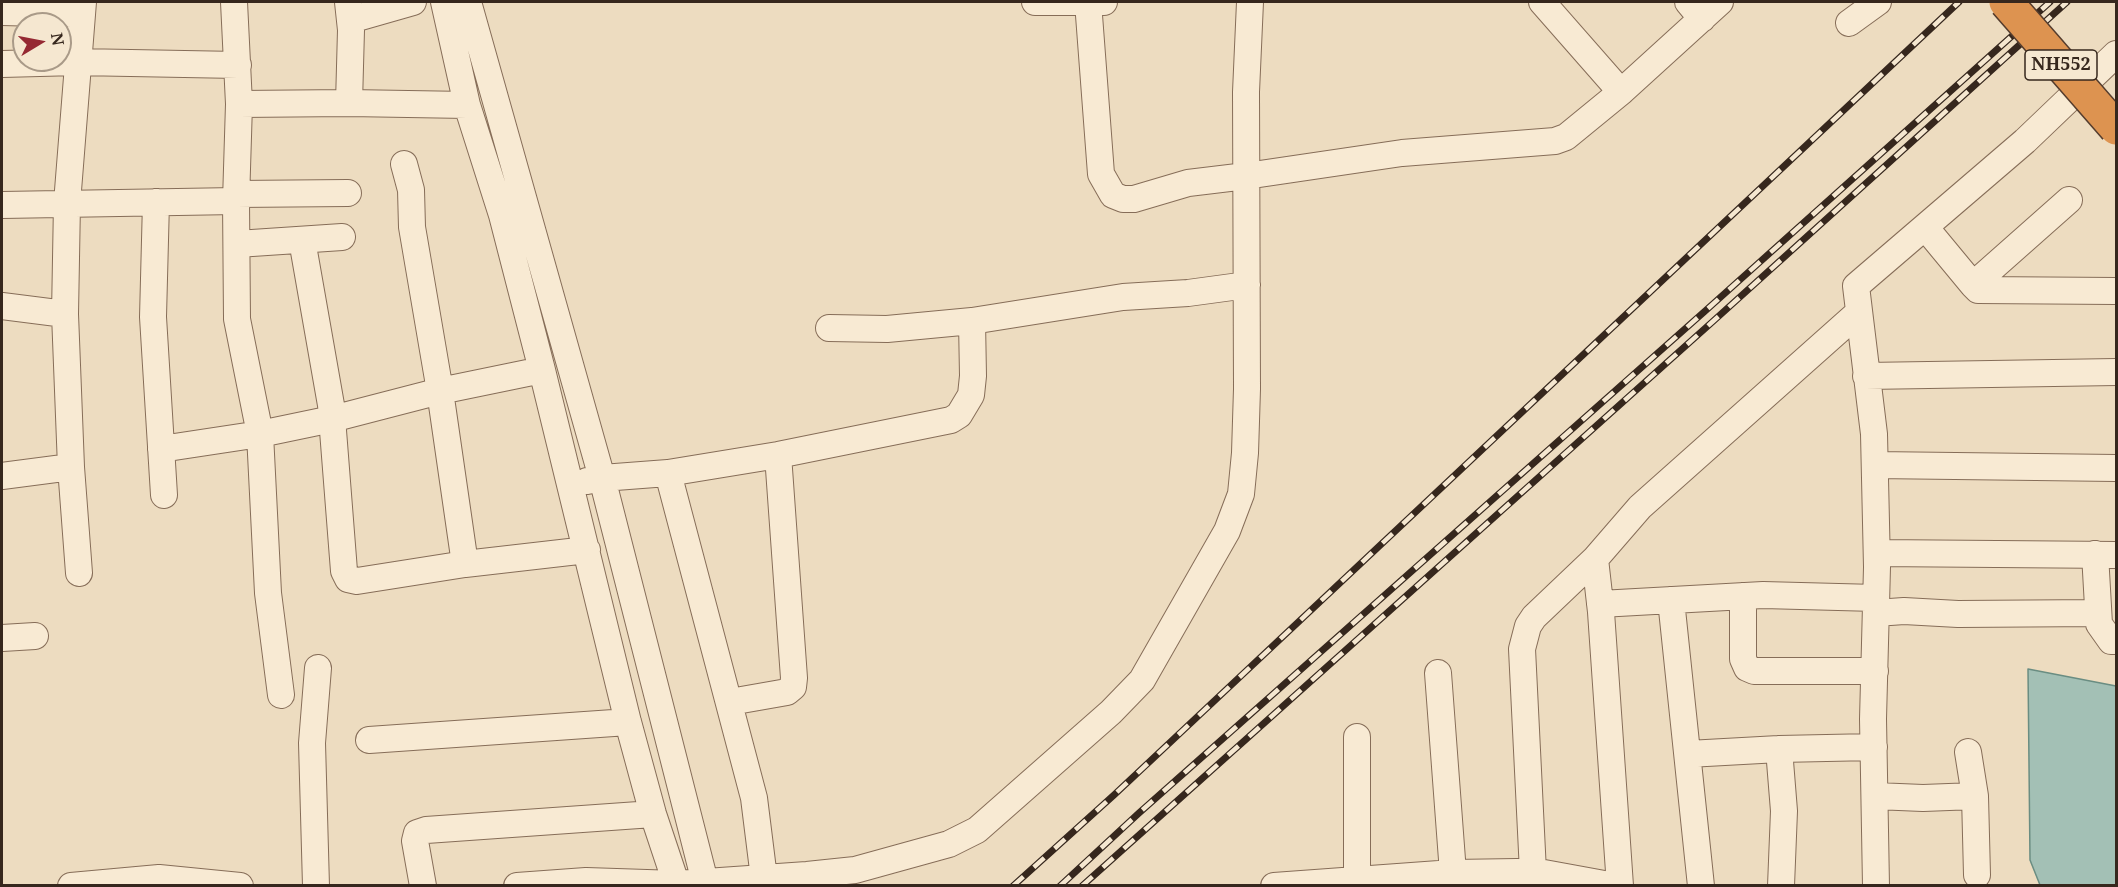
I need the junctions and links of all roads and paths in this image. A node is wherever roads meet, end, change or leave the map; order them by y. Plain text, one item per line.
1 (234, 2) edge
2 (412, 2) edge
3 (444, 2) edge
4 (468, 2) edge
5 (1035, 2) edge
6 (1088, 2) edge
7 (1104, 2) edge
8 (1250, 2) edge
9 (1542, 2) edge
10 (1878, 2) edge
11 (2006, 2) edge
12 (1703, 7) edge
13 (82, 8) edge
14 (349, 11) edge
15 (2, 12) edge
16 (1849, 23) dead end
17 (2116, 54) edge
18 (77, 62) junction
19 (2, 64) edge
20 (238, 65) junction
21 (1621, 93) junction
22 (350, 103) junction
23 (239, 104) junction
24 (467, 105) junction
25 (2116, 128) edge
26 (404, 164) dead end
27 (1246, 176) junction
28 (348, 193) dead end
29 (236, 197) junction
30 (2069, 200) dead end
31 (156, 202) junction
32 (67, 203) junction
33 (2, 205) edge
34 (1925, 226) junction
35 (342, 237) dead end
36 (302, 240) junction
37 (237, 244) junction
38 (1247, 285) junction
39 (1973, 285) junction
40 (2116, 291) edge
41 (2, 306) edge
42 (1858, 313) junction
43 (65, 314) junction
44 (972, 321) junction
45 (829, 328) dead end
46 (542, 370) junction
47 (2116, 372) edge
48 (1866, 376) junction
49 (440, 391) junction
50 (332, 419) junction
51 (260, 434) junction
52 (161, 449) junction
53 (778, 455) junction
54 (1875, 465) junction
55 (71, 467) junction
56 (2116, 468) edge
57 (668, 473) junction
58 (2, 476) edge
59 (602, 478) junction
60 (571, 485) junction
61 (164, 495) dead end
62 (587, 550) junction
63 (1877, 553) junction
64 (2106, 555) edge
65 (1596, 559) junction
66 (465, 564) junction
67 (79, 573) dead end
68 (1743, 596) junction
69 (1671, 600) junction
70 (1600, 604) junction
71 (1876, 605) junction
72 (2098, 612) junction
73 (35, 636) dead end
74 (2, 638) edge
75 (2116, 641) edge
76 (318, 668) dead end
77 (1875, 671) junction
78 (1438, 673) dead end
79 (281, 695) dead end
80 (730, 702) junction
81 (628, 722) junction
82 (1357, 737) dead end
83 (369, 740) dead end
84 (1874, 747) junction
85 (1779, 749) junction
86 (1968, 752) dead end
87 (1688, 754) junction
88 (1875, 796) junction
89 (1975, 796) junction
90 (653, 814) junction
91 (1533, 872) junction
92 (1453, 873) junction
93 (1977, 875) dead end
94 (764, 878) junction
95 (1357, 880) junction
96 (706, 884) edge
97 (70, 885) edge
98 (240, 885) edge
99 (316, 885) edge
100 (423, 885) edge
101 (517, 885) edge
102 (677, 885) edge
103 (1274, 885) edge
104 (1615, 885) edge
105 (1620, 885) edge
106 (1701, 885) edge
107 (1780, 885) edge
108 (1876, 885) edge

1 - 20 street
2 - 14 street
3 - 24 street
4 - 59 street
5 - 6 street
6 - 7 street
6 - 27 street
8 - 27 street
9 - 21 street
10 - 16 street
11 - 25 highway, NH552, bridge
12 - 21 street
13 - 15 street
13 - 18 street
14 - 22 street
17 - 34 street
18 - 19 street
18 - 20 street
18 - 32 street
20 - 23 street
21 - 27 street
22 - 23 street
22 - 24 street
23 - 29 street
24 - 46 street
26 - 49 street
27 - 38 street
28 - 29 street
29 - 31 street
29 - 37 street
30 - 39 street
31 - 32 street
31 - 52 street
32 - 33 street
32 - 43 street
34 - 39 street
34 - 42 street
35 - 36 street
36 - 37 street
36 - 50 street
37 - 51 street
38 - 44 street
38 - 94 street
39 - 40 street
41 - 43 street
42 - 48 street
42 - 65 street
43 - 55 street
44 - 45 street
44 - 53 street
46 - 49 street
46 - 60 street
47 - 48 street
48 - 54 street
49 - 50 street
49 - 66 street
50 - 51 street
50 - 66 street
51 - 52 street
51 - 79 street
52 - 61 street
53 - 57 street
53 - 80 street
54 - 56 street
54 - 63 street
55 - 58 street
55 - 67 street
57 - 59 street
57 - 80 street
59 - 60 street
59 - 96 street
60 - 62 street
62 - 66 street
62 - 81 street
63 - 64 street
63 - 71 street
64 - 72 street
65 - 70 street
65 - 91 street
68 - 69 street
68 - 71 street
68 - 77 street
69 - 70 street
69 - 87 street
70 - 105 street
71 - 72 street
71 - 77 street
72 - 75 street
73 - 74 street
76 - 99 street
77 - 84 street
78 - 92 street
80 - 94 street
81 - 83 street
81 - 90 street
82 - 95 street
84 - 85 street
84 - 88 street
85 - 87 street
85 - 107 street
86 - 89 street
87 - 106 street
88 - 89 street
88 - 108 street
89 - 93 street
90 - 100 street
90 - 102 street
91 - 92 street
91 - 104 street
92 - 95 street
94 - 96 street
95 - 103 street
96 - 102 street
97 - 98 street
101 - 102 street

